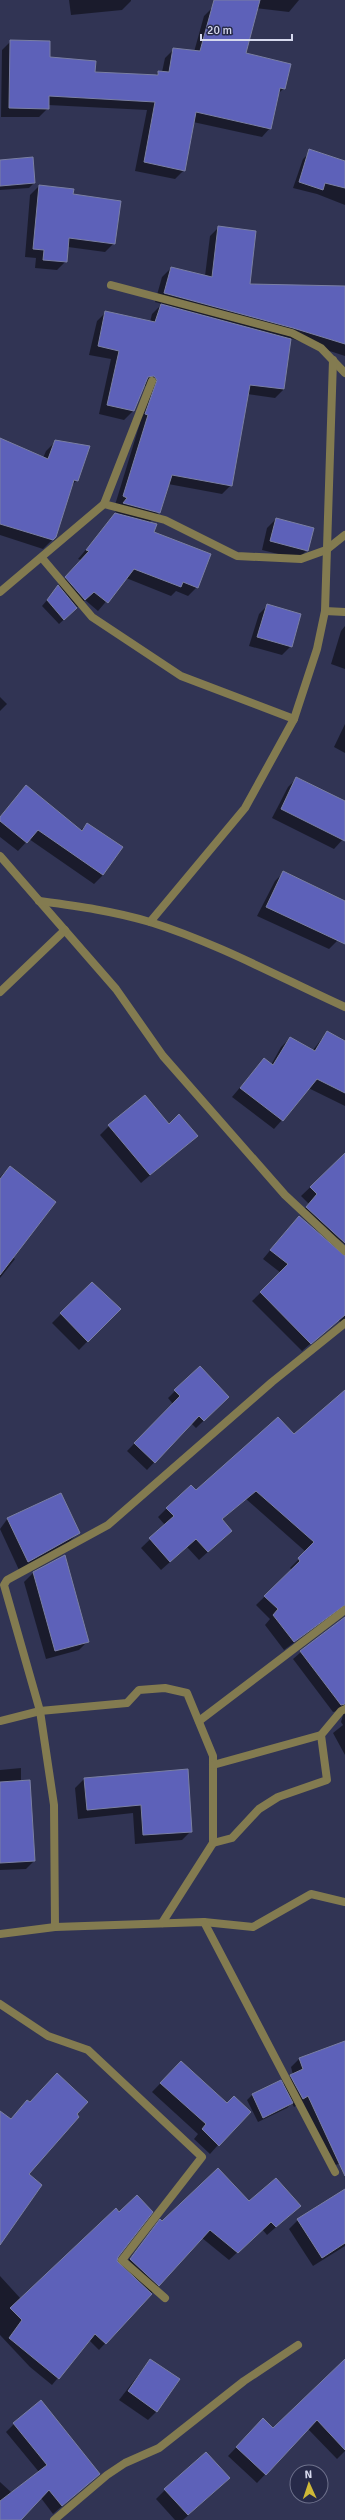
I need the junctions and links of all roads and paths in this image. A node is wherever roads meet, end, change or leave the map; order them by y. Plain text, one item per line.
1 (111, 285) dead end
2 (333, 360) junction
3 (345, 373) edge
4 (152, 381) dead end
5 (104, 504) junction
6 (345, 535) edge
7 (326, 550) junction
8 (42, 558) junction
9 (0, 592) edge
10 (325, 611) junction
11 (345, 612) edge
12 (294, 719) junction
13 (0, 856) edge
14 (39, 901) junction
15 (150, 922) junction
16 (65, 930) junction
17 (0, 992) edge
18 (345, 1007) edge
19 (345, 1251) edge
20 (345, 1323) edge
21 (345, 1610) edge
22 (345, 1709) edge
23 (40, 1711) junction
24 (0, 1721) edge
25 (199, 1722) junction
26 (321, 1735) junction
27 (213, 1764) junction
28 (213, 1843) junction
29 (345, 1902) edge
30 (204, 1922) junction
31 (162, 1923) junction
32 (55, 1927) junction
33 (0, 1934) edge
34 (0, 2004) edge
35 (335, 2172) dead end
36 (165, 2298) dead end
37 (298, 2344) dead end
38 (54, 2520) edge

1 - 2 street
2 - 3 street
2 - 7 street
4 - 5 street
5 - 7 street
5 - 8 street
6 - 7 street
7 - 10 street
8 - 9 street
8 - 12 street
10 - 11 street
10 - 12 street
12 - 15 street
13 - 14 street
14 - 15 street
14 - 16 street
15 - 18 street
16 - 17 street
16 - 19 street
20 - 23 street
21 - 25 street
22 - 26 street
23 - 24 street
23 - 25 street
23 - 32 street
25 - 27 street
26 - 27 street
26 - 28 street
27 - 28 street
28 - 31 street
29 - 30 street
30 - 31 street
30 - 35 street
31 - 32 street
32 - 33 street
34 - 36 street
37 - 38 street

